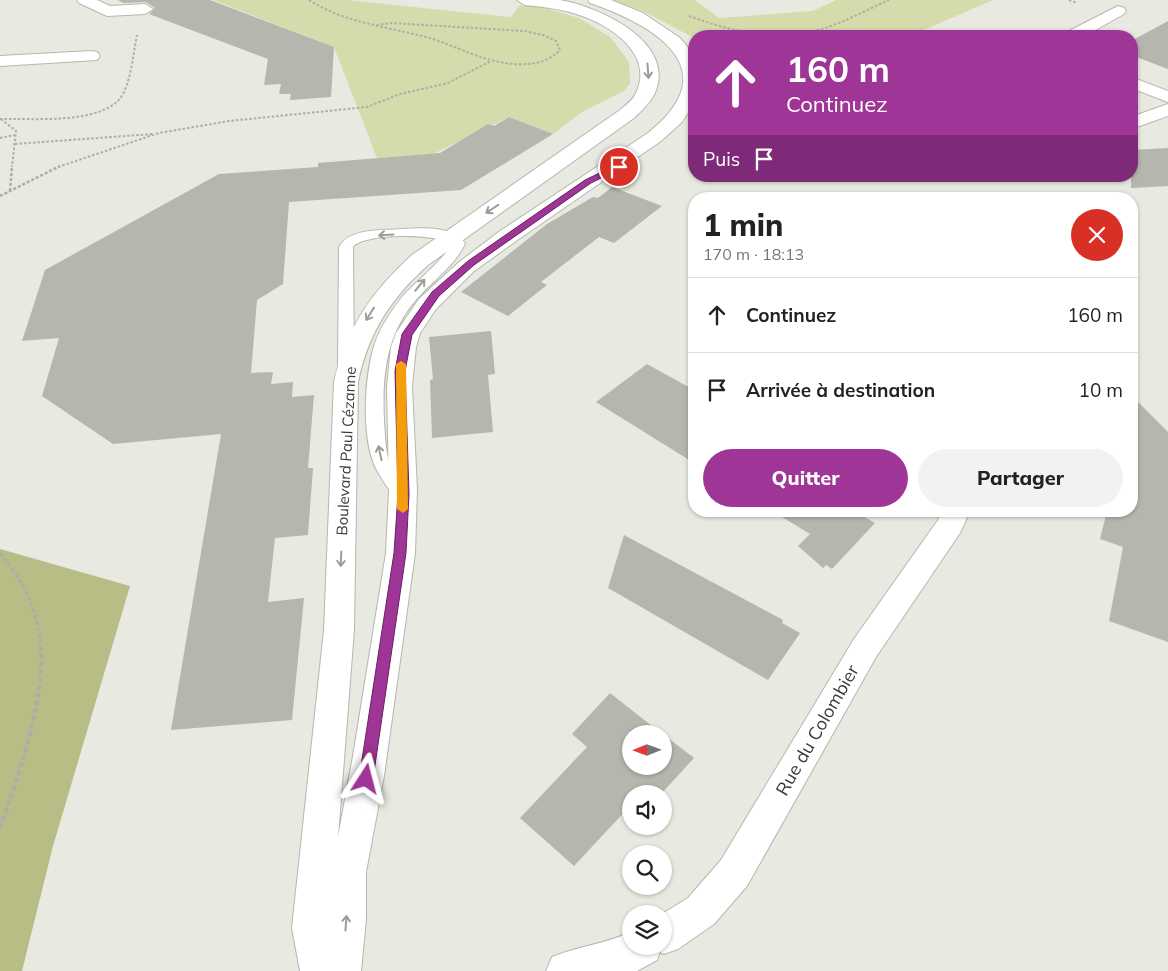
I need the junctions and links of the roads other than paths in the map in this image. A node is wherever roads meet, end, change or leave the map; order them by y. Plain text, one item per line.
1 (85, 0) edge
2 (525, 0) edge
3 (562, 0) edge
4 (596, 0) edge
5 (145, 9) road end
6 (1118, 11) dead end
7 (1083, 30) edge
8 (680, 53) edge
9 (91, 56) dead end
10 (0, 62) edge
11 (1138, 85) edge
12 (688, 97) edge
13 (1168, 97) edge
14 (688, 98) edge
15 (1168, 110) edge
16 (1138, 121) edge
17 (522, 188) junction
18 (452, 236) junction
19 (346, 382) junction
20 (403, 494) junction
21 (953, 517) edge
22 (672, 930) edge
23 (627, 955) edge
24 (320, 971) edge
25 (341, 971) edge
26 (566, 971) edge

1 - 5 street
2 -> 17 street, Boulevard Paul Cézanne
3 - 8 street
4 - 8 street
6 - 7 street
9 - 10 street
11 - 13 street
12 - 17 street
14 - 20 street
15 - 16 street
17 -> 18 street, Boulevard Paul Cézanne
18 -> 19 street, Boulevard Paul Cézanne
18 -> 19 lane
20 -> 18 lane
19 -> 24 street, Boulevard Paul Cézanne
25 -> 20 street
21 - 22 street, Rue du Colombier
23 - 26 street

